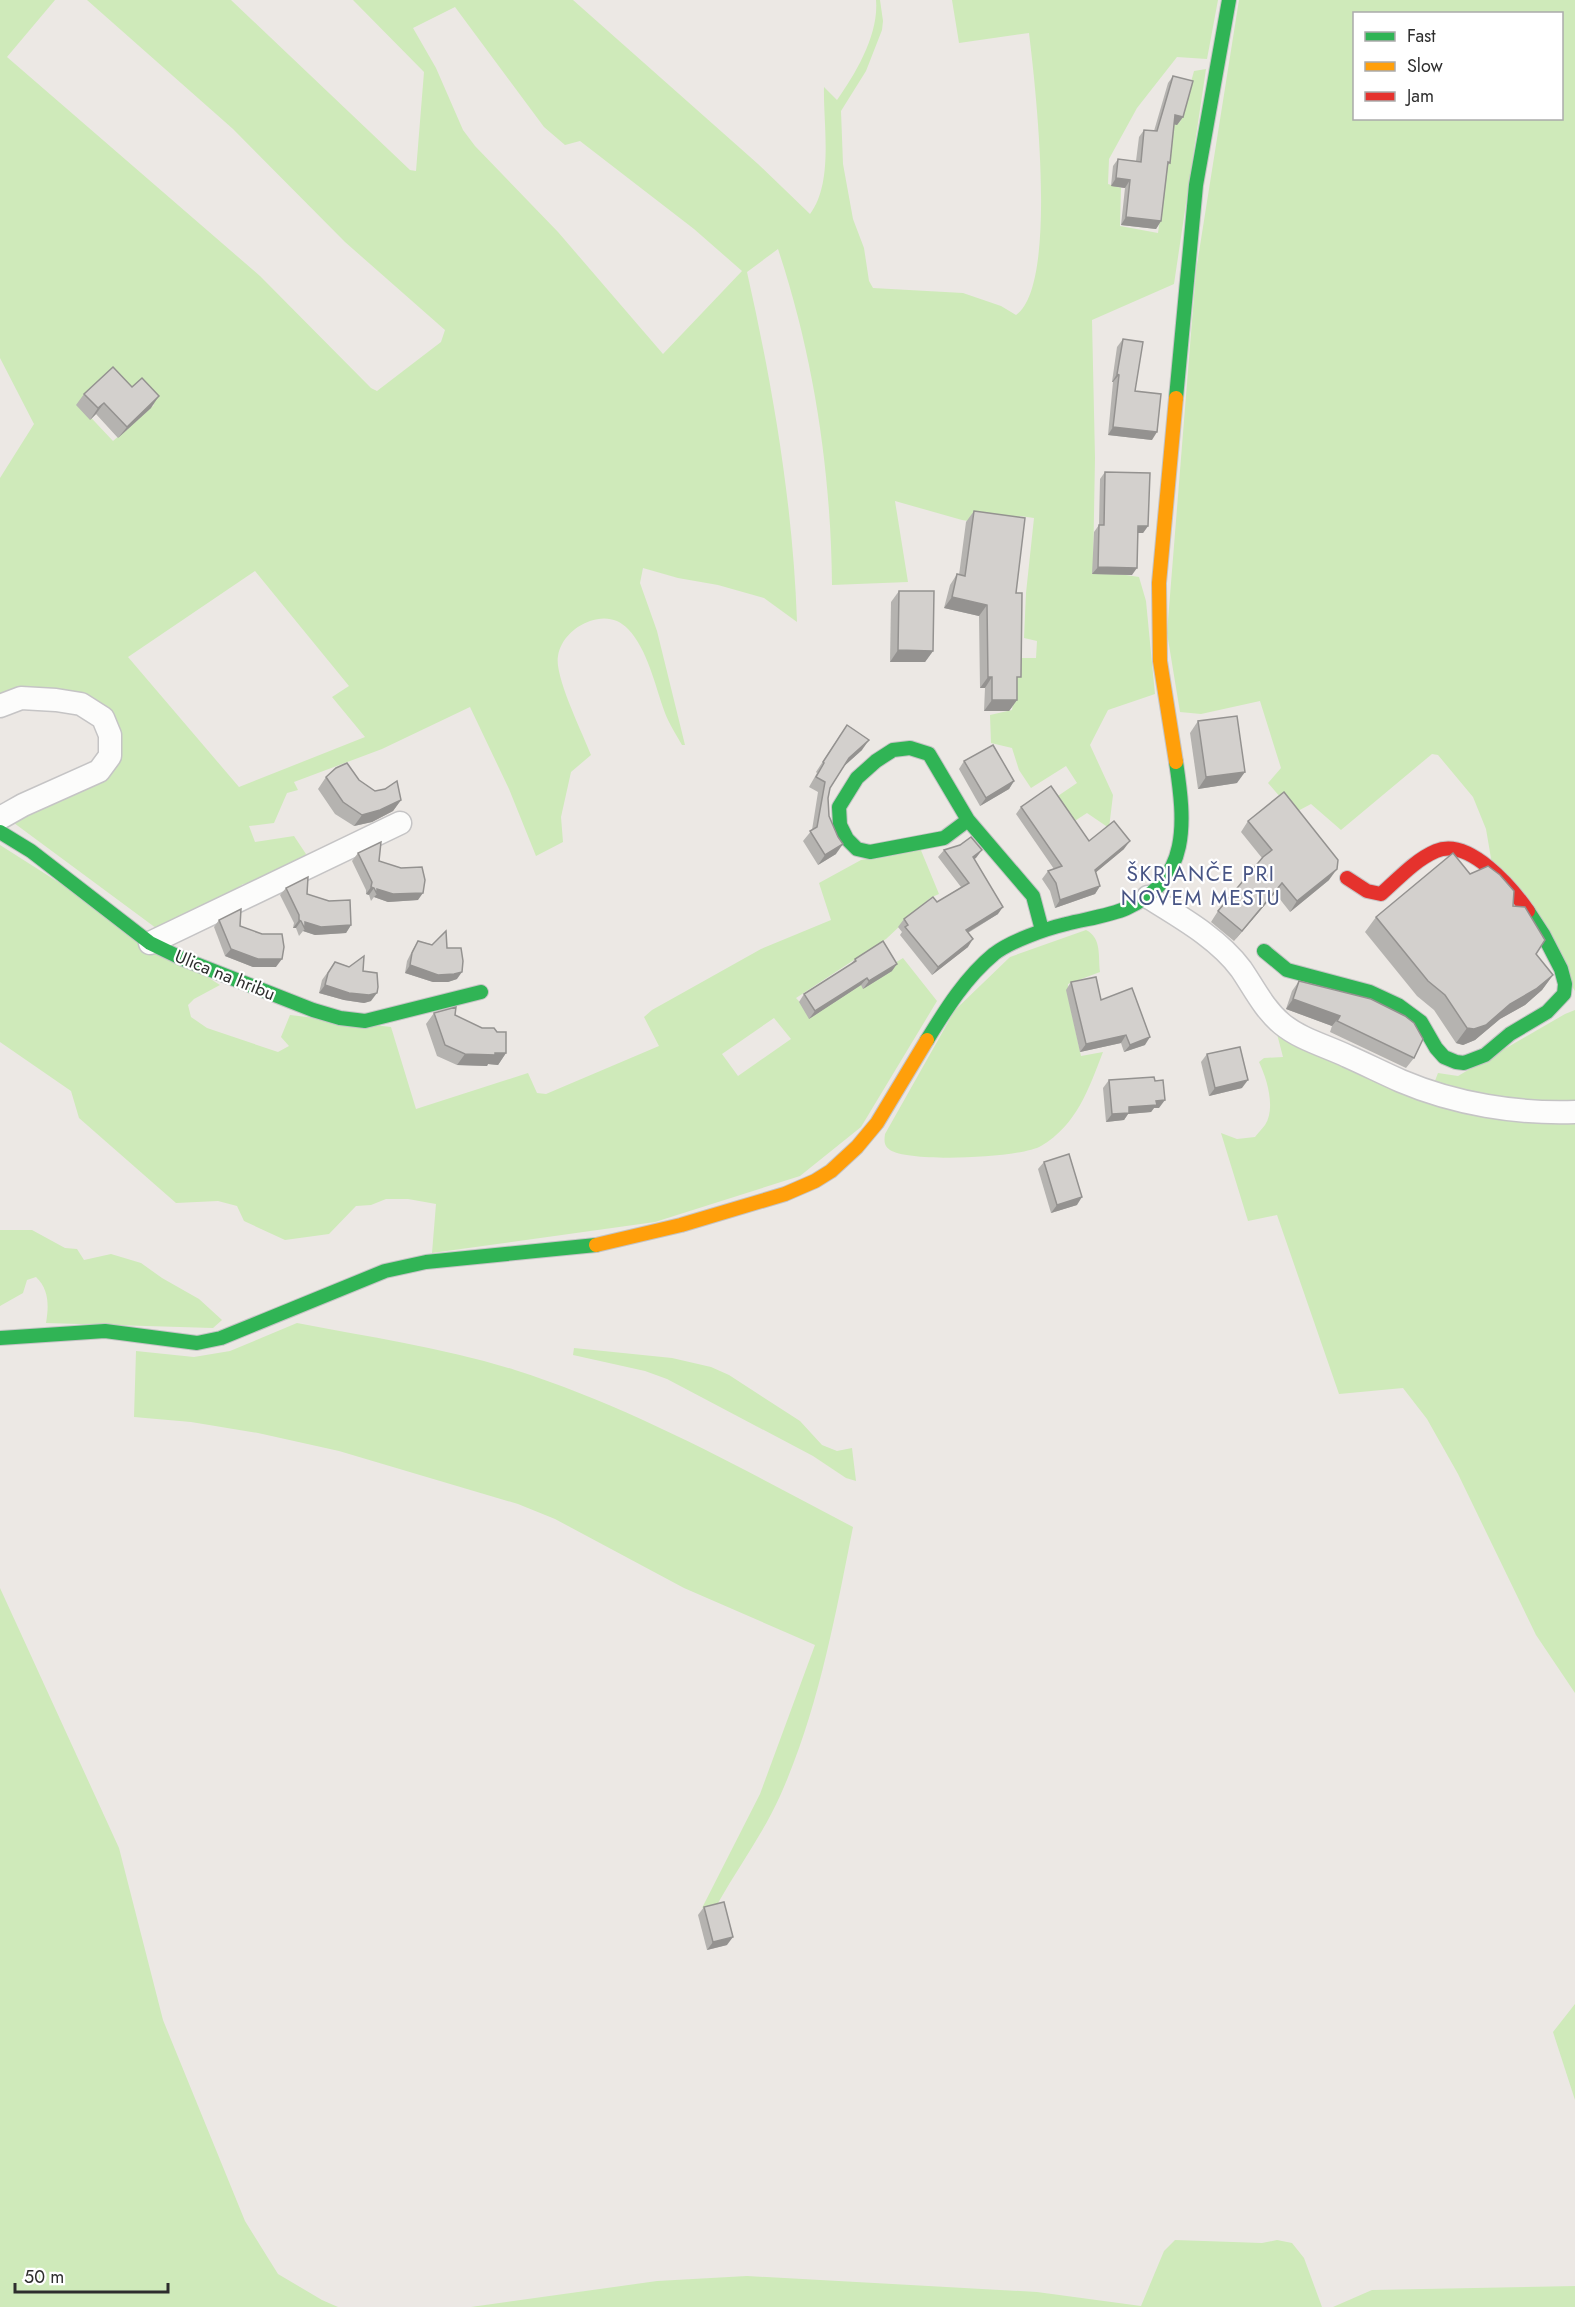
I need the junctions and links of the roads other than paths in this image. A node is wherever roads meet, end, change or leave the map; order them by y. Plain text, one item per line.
1 (1229, 0) edge
2 (0, 706) edge
3 (0, 819) edge
4 (968, 820) junction
5 (400, 823) dead end
6 (0, 832) edge
7 (1347, 878) dead end
8 (1148, 897) junction
9 (1042, 930) junction
10 (150, 942) junction
11 (1264, 951) dead end
12 (482, 992) dead end
13 (1575, 1113) edge
14 (0, 1338) edge

1 - 8 street
2 - 3 street
4 - 4 street
4 - 9 street
5 - 10 street
6 - 10 street, Ulica na hribu
7 - 11 street
8 - 9 street
8 - 13 street
9 - 14 street
10 - 12 street, Ulica na hribu

